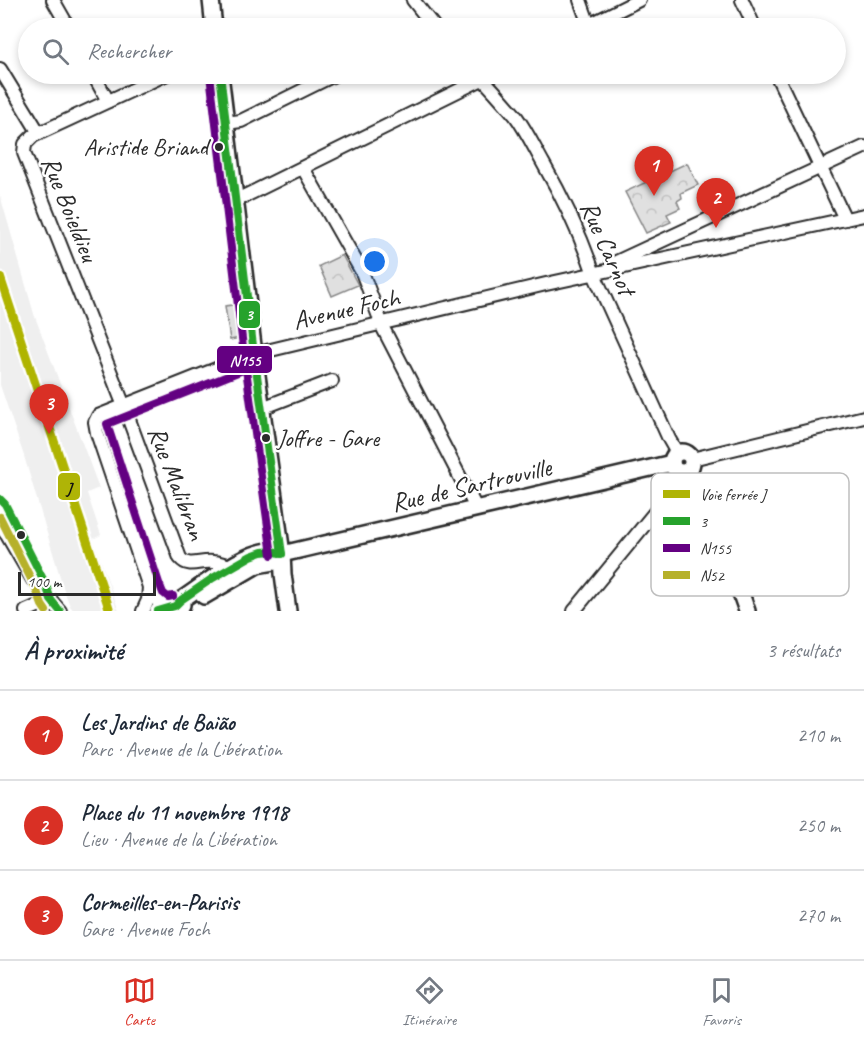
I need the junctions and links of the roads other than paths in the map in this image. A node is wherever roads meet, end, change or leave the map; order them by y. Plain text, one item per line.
1 (53, 0) edge
2 (211, 0) edge
3 (413, 0) edge
4 (580, 0) edge
5 (639, 0) edge
6 (742, 0) edge
7 (63, 18) edge
8 (213, 18) edge
9 (424, 18) edge
10 (584, 18) edge
11 (604, 18) edge
12 (750, 18) edge
13 (0, 69) edge
14 (99, 84) edge
15 (145, 84) edge
16 (221, 84) edge
17 (316, 84) edge
18 (466, 84) edge
19 (491, 84) edge
20 (782, 84) edge
21 (108, 101) junction
22 (226, 123) junction
23 (39, 133) junction
24 (864, 147) edge
25 (821, 167) junction
26 (303, 168) junction
27 (236, 198) junction
28 (864, 215) edge
29 (845, 219) junction
30 (594, 274) junction
31 (382, 324) junction
32 (254, 354) junction
33 (332, 381) dead end
34 (124, 406) junction
35 (262, 408) junction
36 (864, 417) edge
37 (682, 463) junction
38 (680, 473) edge
39 (687, 473) edge
40 (476, 508) junction
41 (651, 517) edge
42 (0, 526) edge
43 (282, 554) junction
44 (232, 566) junction
45 (149, 587) junction
46 (742, 596) edge
47 (51, 600) junction
48 (166, 608) edge
49 (26, 611) edge
50 (60, 611) edge
51 (143, 611) edge
52 (288, 611) edge
53 (574, 611) edge
54 (747, 611) edge

1 - 7 street
2 - 8 main road
3 - 9 street
4 - 10 street
5 - 11 street
6 - 12 street
13 - 23 street
14 - 21 street
15 - 21 street, Rue Boieldieu
16 - 22 main road
17 - 22 street
18 - 26 street
19 - 30 street, Rue Carnot
20 - 25 street
21 - 23 street, Rue Boieldieu
22 - 27 main road
23 - 34 street, Rue Boieldieu
24 - 25 street
25 - 29 street
25 - 30 street
26 - 27 street
26 - 31 street
27 - 32 main road
28 - 29 street
29 - 30 street
30 - 31 street, Avenue Foch
30 - 37 street, Rue Carnot
31 - 32 street, Avenue Foch
31 - 40 street
32 - 34 street, Avenue Foch
32 - 35 main road
33 - 35 street
34 - 44 street, Rue Malibran
34 - 45 street, Avenue Foch
35 - 43 main road
36 - 37 street
37 - 38 street
37 - 39 main road
37 - 40 main road, Rue de Sartrouville
40 - 43 main road, Rue de Sartrouville
41 - 53 street
42 - 47 street
43 - 44 main road
43 - 48 main road
43 - 52 main road
44 - 48 main road
45 - 48 street
45 - 51 street
46 - 54 main road
47 - 49 street
47 - 50 street

